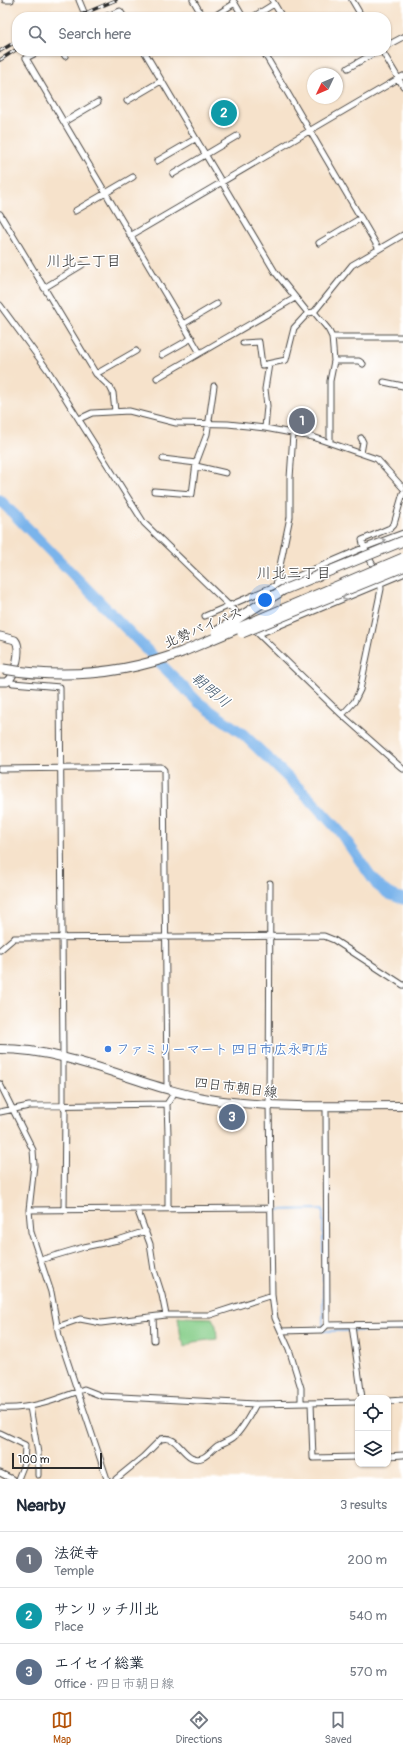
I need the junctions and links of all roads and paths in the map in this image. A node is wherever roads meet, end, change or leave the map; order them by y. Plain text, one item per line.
1 (5, 0) edge
2 (11, 0) edge
3 (78, 0) edge
4 (193, 0) edge
5 (352, 0) edge
6 (234, 2) edge
7 (273, 2) edge
8 (84, 12) edge
9 (200, 12) edge
10 (220, 12) edge
11 (240, 12) edge
12 (260, 12) edge
13 (279, 12) edge
14 (359, 12) edge
15 (403, 36) edge
16 (391, 43) edge
17 (30, 56) edge
18 (147, 56) edge
19 (266, 56) edge
20 (369, 56) edge
21 (386, 56) edge
22 (348, 68) dead end
23 (401, 77) edge
24 (161, 81) junction
25 (403, 86) edge
26 (128, 101) dead end
27 (98, 102) dead end
28 (64, 122) junction
29 (310, 130) junction
30 (237, 136) dead end
31 (195, 139) junction
32 (205, 155) junction
33 (157, 162) dead end
34 (173, 174) dead end
35 (133, 177) dead end
36 (221, 183) junction
37 (105, 193) junction
38 (75, 211) dead end
39 (0, 214) edge
40 (361, 218) junction
41 (403, 235) edge
42 (130, 236) junction
43 (319, 243) dead end
44 (379, 249) junction
45 (82, 265) dead end
46 (44, 288) junction
47 (295, 298) junction
48 (217, 304) dead end
49 (0, 305) edge
50 (314, 312) junction
51 (308, 313) junction
52 (183, 324) junction
53 (332, 337) junction
54 (403, 337) edge
55 (192, 338) junction
56 (243, 343) dead end
57 (136, 351) dead end
58 (200, 353) junction
59 (162, 355) dead end
60 (334, 361) junction
61 (269, 364) junction
62 (363, 364) dead end
63 (96, 374) junction
64 (157, 378) dead end
65 (384, 382) dead end
66 (214, 386) dead end
67 (403, 386) edge
68 (115, 411) junction
69 (79, 419) junction
70 (209, 424) junction
71 (265, 428) junction
72 (293, 434) junction
73 (362, 438) dead end
74 (330, 442) junction
75 (361, 453) junction
76 (163, 459) dead end
77 (196, 465) junction
78 (226, 473) dead end
79 (403, 488) edge
80 (154, 491) dead end
81 (403, 493) edge
82 (403, 533) edge
83 (403, 541) edge
84 (363, 548) junction
85 (403, 558) edge
86 (403, 566) edge
87 (403, 574) edge
88 (381, 583) junction
89 (276, 585) junction
90 (229, 605) junction
91 (205, 616) dead end
92 (259, 634) junction
93 (0, 636) edge
94 (169, 657) junction
95 (136, 666) junction
96 (3, 669) dead end
97 (9, 681) junction
98 (0, 682) edge
99 (342, 715) junction
100 (61, 768) junction
101 (0, 769) edge
102 (403, 769) edge
103 (270, 883) dead end
104 (270, 936) junction
105 (62, 937) junction
106 (166, 937) junction
107 (0, 950) edge
108 (403, 985) edge
109 (0, 1049) edge
110 (62, 1056) junction
111 (0, 1084) edge
112 (171, 1090) junction
113 (167, 1104) junction
114 (269, 1105) junction
115 (63, 1106) junction
116 (403, 1106) edge
117 (326, 1107) junction
118 (13, 1108) junction
119 (0, 1112) edge
120 (168, 1209) junction
121 (29, 1210) junction
122 (62, 1210) junction
123 (138, 1210) junction
124 (271, 1210) junction
125 (146, 1231) junction
126 (40, 1260) junction
127 (272, 1295) junction
128 (166, 1315) junction
129 (153, 1317) junction
130 (403, 1324) edge
131 (57, 1327) junction
132 (325, 1328) junction
133 (353, 1329) junction
134 (281, 1332) junction
135 (154, 1340) dead end
136 (78, 1391) junction
137 (362, 1395) edge
138 (403, 1400) edge
139 (391, 1401) edge
140 (355, 1402) edge
141 (301, 1403) junction
142 (311, 1403) junction
143 (256, 1404) junction
144 (30, 1407) junction
145 (0, 1408) edge
146 (0, 1433) edge
147 (391, 1456) edge
148 (403, 1456) edge
149 (355, 1457) edge
150 (0, 1473) edge
151 (38, 1475) dead end
152 (12, 1479) edge
153 (18, 1479) edge
154 (107, 1479) edge
155 (116, 1479) edge

1 - 2 street
3 - 8 street
4 - 9 street
5 - 14 street
6 - 10 street
6 - 11 street
7 - 12 street
7 - 13 street
15 - 16 street
17 - 28 street
18 - 24 street
19 - 29 street
20 - 22 street
21 - 23 street
23 - 25 street
23 - 29 street
24 - 26 street
24 - 31 street
27 - 28 street
28 - 37 street
29 - 36 street
29 - 40 street
30 - 32 street
31 - 32 street
31 - 33 street
32 - 34 street
32 - 36 street
35 - 37 street
36 - 42 street
36 - 47 street
37 - 38 street
37 - 42 street
39 - 46 street
40 - 43 street
40 - 44 street
41 - 44 street
42 - 52 street
44 - 50 street
45 - 46 street
46 - 63 street
47 - 51 street
47 - 58 street
48 - 52 street
49 - 69 street
50 - 51 street
50 - 53 street
51 - 61 street
52 - 55 street
53 - 54 street
53 - 60 street
55 - 58 street
55 - 59 street
56 - 61 street
57 - 63 street
58 - 64 street
60 - 62 street
60 - 74 street
61 - 71 street
63 - 68 street
65 - 67 street
66 - 70 street
68 - 69 street
68 - 70 street
69 - 90 street
70 - 71 street
70 - 77 street
71 - 72 street
72 - 74 street
72 - 89 street
73 - 75 street
74 - 75 street
75 - 79 street
76 - 77 street
77 - 78 street
77 - 80 street
81 - 84 street
84 -> 82 street
83 - 94 highway, bridge
84 - 88 street
84 - 89 street
85 - 94 highway, 北勢バイパス, bridge
86 - 95 highway, bridge
87 - 88 street
88 -> 92 street
88 - 99 street
89 - 90 street
90 - 91 street
90 - 92 street
92 - 99 street
93 - 97 street
94 - 95 highway, 北勢バイパス, bridge
95 - 96 highway, 北勢バイパス, bridge
97 - 98 street
97 - 100 street
99 - 102 street
100 - 101 street
100 - 105 street
100 - 106 street
103 - 104 street
104 - 106 street
104 - 108 street
104 - 114 street
105 - 106 street
105 - 107 street
105 - 110 street
106 - 112 street
109 - 110 main road, 四日市朝日線
110 - 112 main road, 四日市朝日線
110 - 115 street
111 - 118 street
112 - 113 street
112 - 114 main road, 四日市朝日線
113 - 115 street
113 - 120 street
114 - 117 main road, 四日市朝日線
114 - 124 street
115 - 118 street
115 - 122 street
116 - 117 main road, 四日市朝日線
117 - 132 street
118 - 119 street
118 - 121 street
120 - 123 street
120 - 124 street
121 - 122 street
121 - 126 street
122 - 123 street
123 - 125 street
124 - 127 street
125 - 126 street
125 - 128 street
126 - 131 street
127 - 128 street
127 - 134 street
128 - 129 street
129 - 131 street
129 - 135 street
130 - 133 street
131 - 136 street
132 - 133 street
132 - 134 street
133 - 137 street
134 - 141 street
136 - 143 street
136 - 144 street
136 - 154 street
138 - 139 street
140 - 142 street
141 - 142 street
141 - 143 street
142 - 149 street
143 - 155 street
144 - 145 street
144 - 151 street
146 - 153 street
147 - 148 street
150 - 152 street

